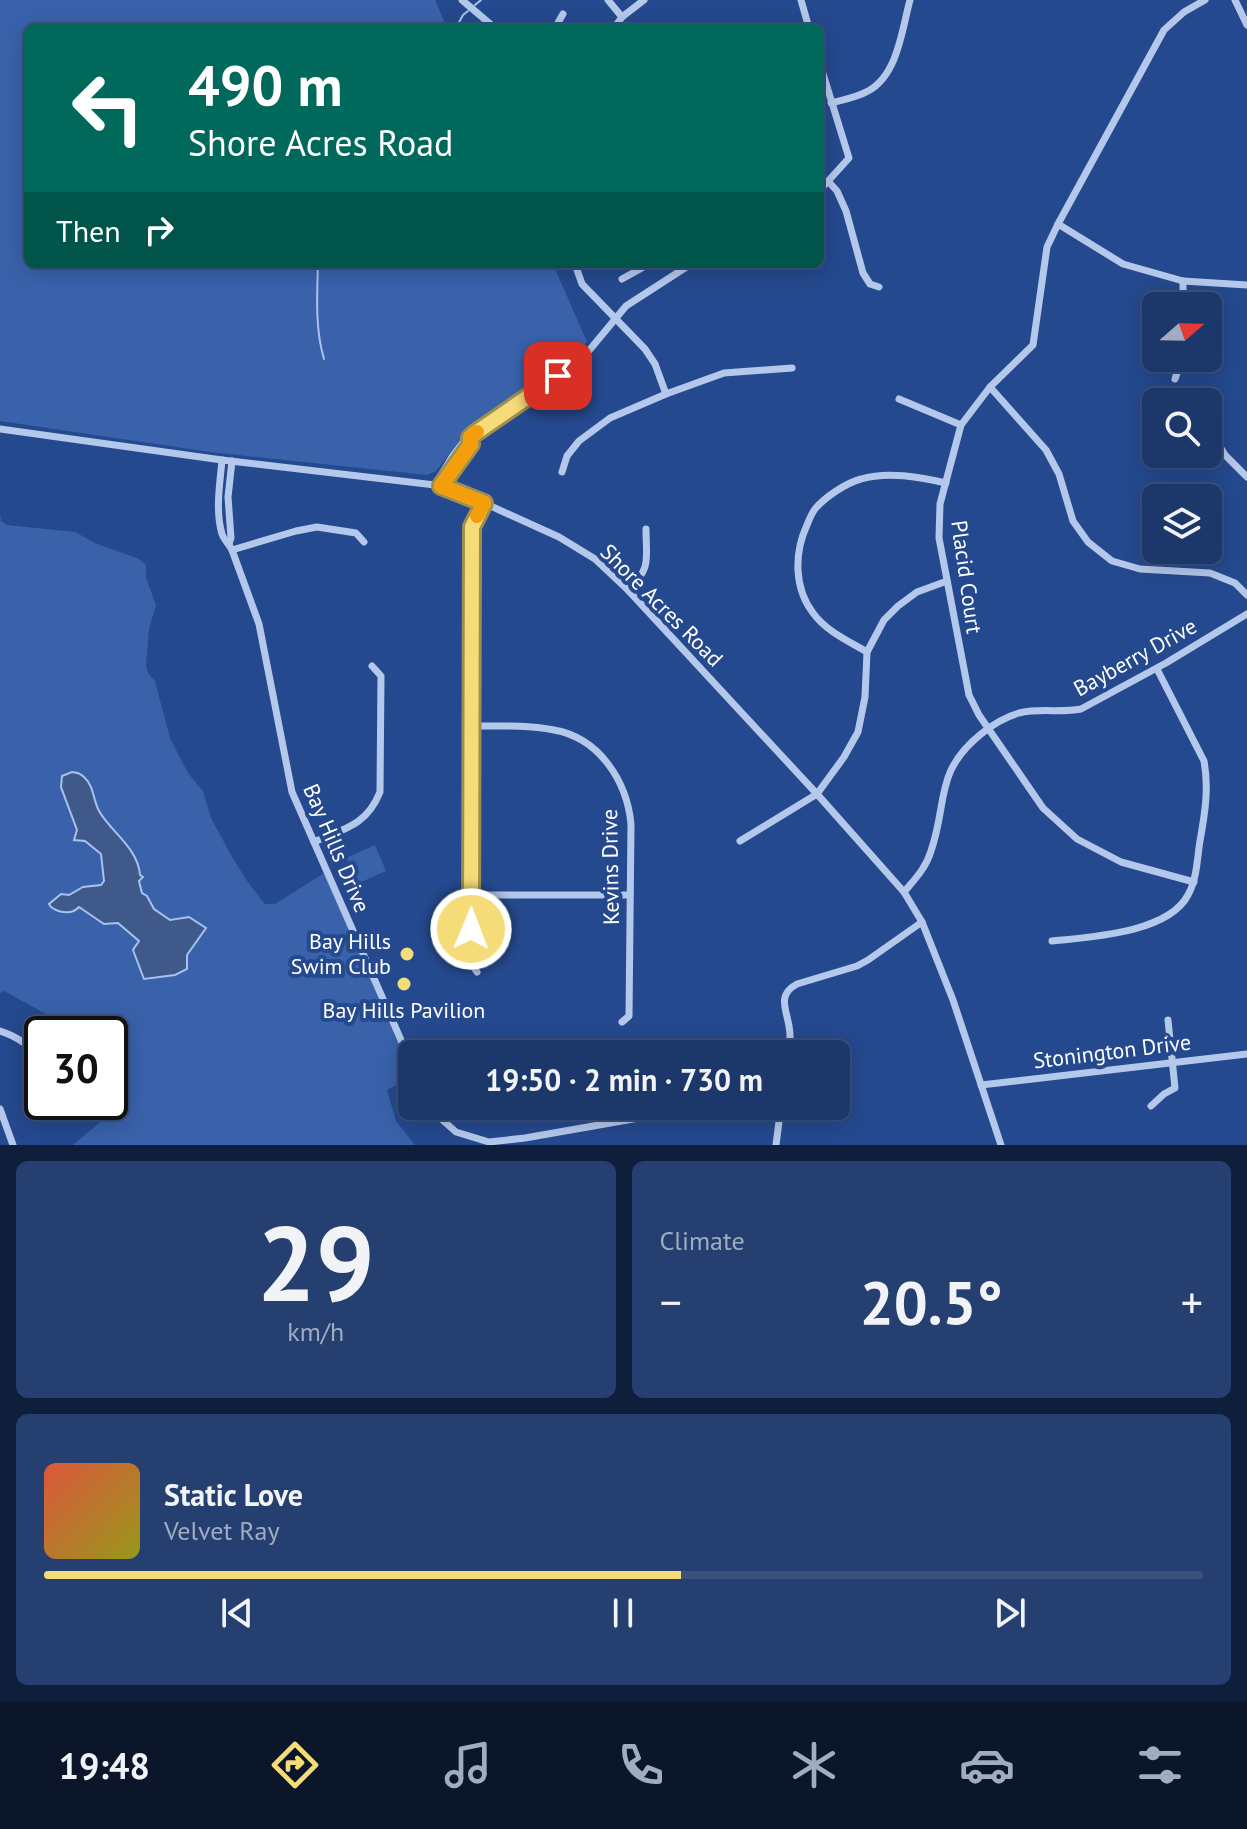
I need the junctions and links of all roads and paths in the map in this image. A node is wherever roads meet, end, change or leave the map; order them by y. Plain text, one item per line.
1 (462, 0) edge
2 (608, 0) edge
3 (644, 0) edge
4 (801, 0) edge
5 (910, 0) edge
6 (1205, 0) edge
7 (1235, 0) edge
8 (563, 14) dead end
9 (622, 17) junction
10 (490, 24) edge
11 (557, 24) edge
12 (617, 24) edge
13 (808, 24) edge
14 (1247, 25) edge
15 (824, 78) edge
16 (831, 103) junction
17 (828, 181) junction
18 (824, 186) edge
19 (1058, 224) junction
20 (576, 268) edge
21 (642, 268) edge
22 (684, 268) edge
23 (622, 279) dead end
24 (1183, 281) junction
25 (1247, 285) edge
26 (879, 287) dead end
27 (1183, 292) edge
28 (616, 318) junction
29 (792, 368) dead end
30 (1177, 372) edge
31 (1175, 379) dead end
32 (990, 387) junction
33 (666, 394) junction
34 (899, 399) dead end
35 (961, 425) junction
36 (0, 429) edge
37 (1222, 450) edge
38 (222, 460) junction
39 (232, 461) junction
40 (562, 472) dead end
41 (1247, 477) edge
42 (946, 483) junction
43 (438, 485) junction
44 (484, 503) junction
45 (646, 529) dead end
46 (364, 542) dead end
47 (231, 547) junction
48 (947, 581) junction
49 (628, 590) junction
50 (1247, 595) edge
51 (1247, 614) edge
52 (867, 652) junction
53 (372, 666) dead end
54 (1157, 669) junction
55 (473, 726) junction
56 (989, 728) junction
57 (817, 794) junction
58 (740, 841) dead end
59 (314, 842) junction
60 (1194, 882) junction
61 (904, 892) junction
62 (472, 895) junction
63 (630, 895) junction
64 (922, 922) junction
65 (1052, 941) dead end
66 (477, 972) dead end
67 (1168, 1020) dead end
68 (622, 1022) dead end
69 (0, 1031) edge
70 (401, 1040) edge
71 (789, 1040) edge
72 (24, 1042) edge
73 (1247, 1054) edge
74 (1172, 1062) junction
75 (981, 1085) junction
76 (1151, 1106) dead end
77 (0, 1109) edge
78 (442, 1120) edge
79 (627, 1120) edge
80 (779, 1120) edge
81 (13, 1145) edge
82 (776, 1145) edge
83 (1001, 1145) edge

1 - 10 street
2 - 9 street
3 - 9 street
4 - 13 street
5 - 16 street
6 - 19 street, Placid Court
7 - 14 street
8 - 11 street
9 - 12 street
15 - 16 street
16 - 17 street
17 - 18 street
17 - 26 street
19 - 24 street
19 - 32 street, Placid Court
20 - 28 street
21 - 23 street
22 - 28 street
24 - 25 street
24 - 27 street
28 - 33 street
28 - 43 street
29 - 33 street
30 - 31 street
32 - 35 street, Placid Court
32 - 50 street
33 - 40 street
34 - 35 street
35 - 42 street, Placid Court
36 - 38 street, Shore Acres Road
37 - 41 street
38 - 39 street, Shore Acres Road
38 - 47 street, Bay Hills Drive
39 - 43 street, Shore Acres Road
39 - 47 street, Bay Hills Drive
42 - 48 street, Placid Court
42 - 52 street
43 - 44 street, Shore Acres Road
44 - 49 street, Shore Acres Road
44 - 55 street
45 - 49 street
46 - 47 street
47 - 59 street, Bay Hills Drive
48 - 52 street
48 - 56 street, Placid Court
49 - 57 street, Shore Acres Road
51 - 54 street, Bayberry Drive
52 - 57 street
53 - 59 street
54 - 56 street, Bayberry Drive
54 - 60 street
55 - 62 street
55 - 63 street, Kevins Drive
56 - 60 street, Placid Court
56 - 61 street, Bayberry Drive
57 - 58 street
57 - 61 street, Shore Acres Road
59 - 70 street, Bay Hills Drive
60 - 65 street
61 - 64 street, Shore Acres Road
62 - 63 street
62 - 66 street
63 - 68 street, Kevins Drive
64 - 71 street
64 - 75 street, Shore Acres Road
67 - 74 street
69 - 72 street
73 - 74 street, Stonington Drive
74 - 75 street, Stonington Drive
74 - 76 street
75 - 83 street, Shore Acres Road
77 - 81 street
78 - 79 street
80 - 82 street

